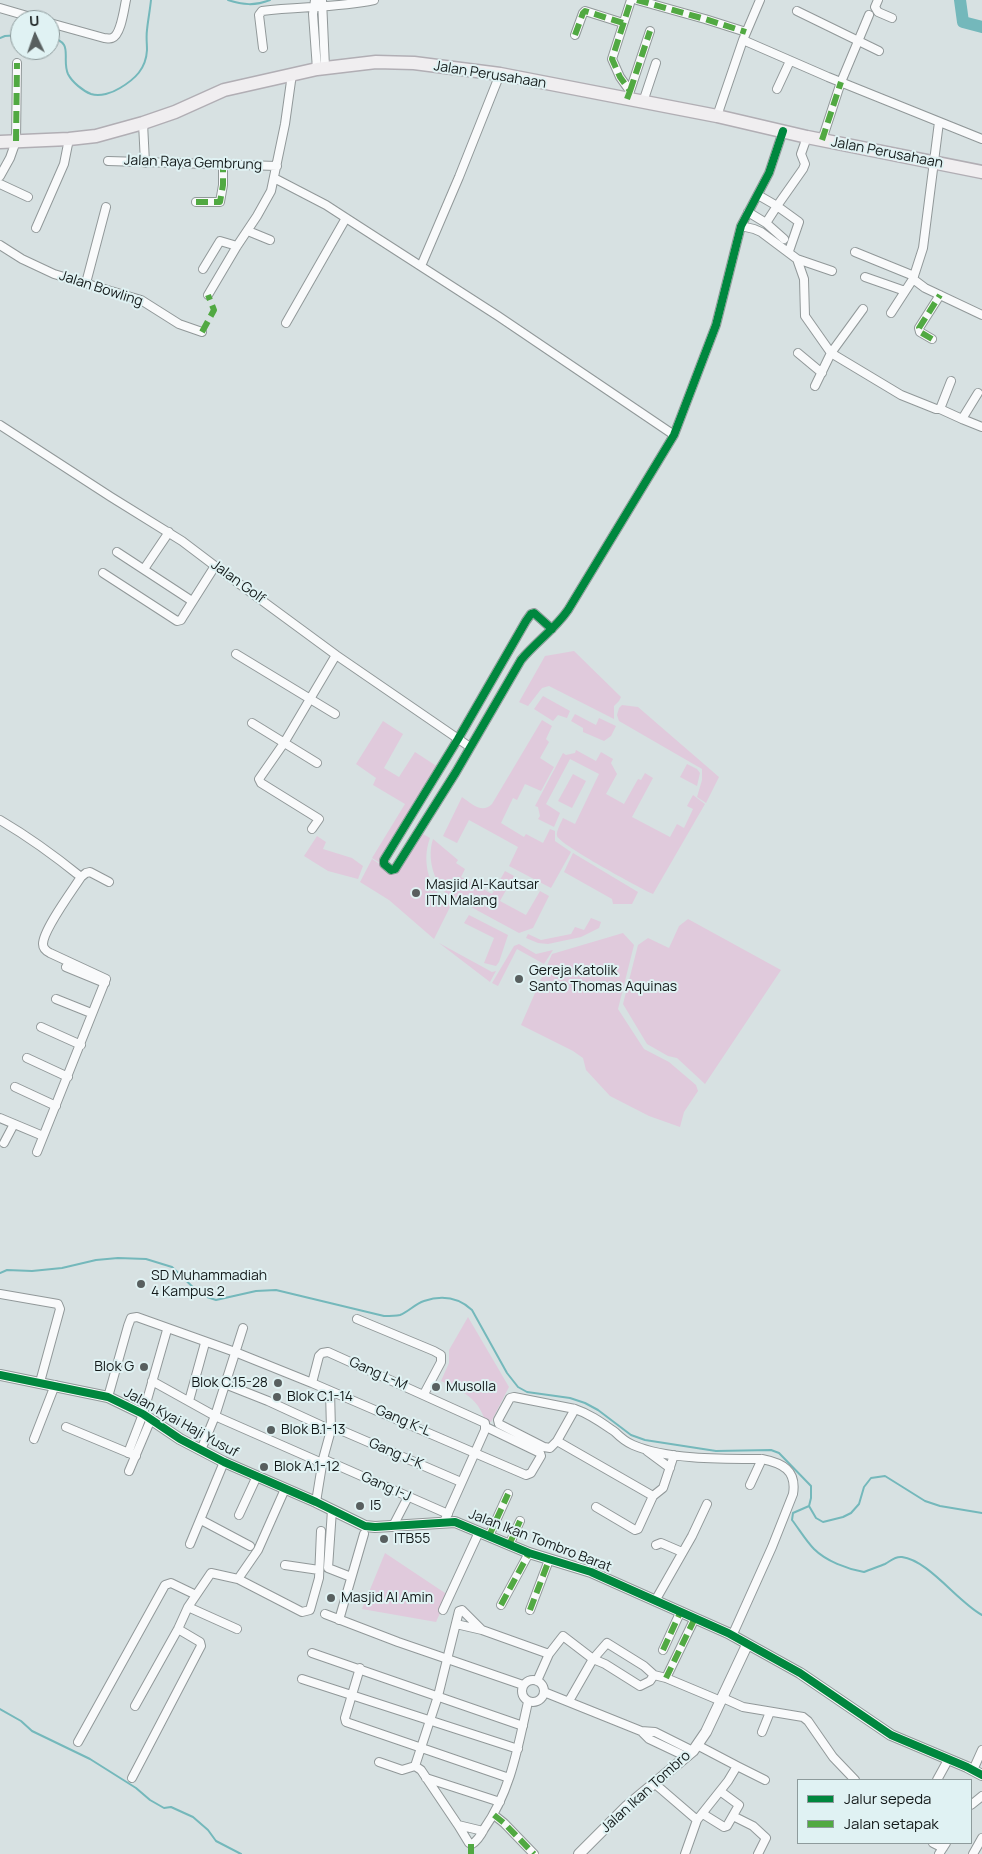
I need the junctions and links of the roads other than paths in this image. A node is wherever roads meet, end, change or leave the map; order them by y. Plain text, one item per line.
1 (126, 0) edge
2 (374, 0) edge
3 (631, 0) edge
4 (637, 0) edge
5 (760, 0) edge
6 (878, 0) edge
7 (318, 4) edge
8 (797, 11) dead end
9 (869, 15) dead end
10 (892, 18) dead end
11 (623, 23) junction
12 (60, 25) edge
13 (650, 31) dead end
14 (746, 32) junction
15 (575, 35) dead end
16 (743, 40) junction
17 (858, 42) junction
18 (263, 48) dead end
19 (879, 51) dead end
20 (790, 61) junction
21 (17, 62) dead end
22 (656, 63) dead end
23 (321, 68) junction
24 (292, 74) junction
25 (500, 74) junction
26 (841, 82) junction
27 (777, 89) dead end
28 (629, 95) junction
29 (644, 102) junction
30 (717, 116) junction
31 (939, 122) junction
32 (143, 123) junction
33 (783, 131) junction
34 (807, 137) junction
35 (70, 139) junction
36 (982, 139) edge
37 (822, 140) junction
38 (16, 141) junction
39 (0, 142) edge
40 (108, 161) dead end
41 (933, 162) junction
42 (145, 163) junction
43 (223, 165) junction
44 (277, 166) junction
45 (982, 172) edge
46 (0, 176) edge
47 (274, 178) junction
48 (0, 184) edge
49 (758, 194) junction
50 (28, 197) dead end
51 (196, 202) dead end
52 (777, 206) junction
53 (106, 207) dead end
54 (748, 212) junction
55 (346, 218) junction
56 (766, 223) junction
57 (741, 226) junction
58 (36, 228) dead end
59 (248, 231) junction
60 (784, 239) dead end
61 (270, 240) dead end
62 (0, 245) edge
63 (237, 246) junction
64 (788, 251) junction
65 (855, 252) dead end
66 (797, 259) junction
67 (421, 266) junction
68 (203, 269) dead end
69 (832, 271) dead end
70 (864, 277) dead end
71 (914, 277) junction
72 (86, 283) junction
73 (905, 291) junction
74 (940, 295) junction
75 (208, 296) dead end
76 (862, 309) dead end
77 (891, 313) dead end
78 (982, 315) edge
79 (286, 323) dead end
80 (202, 332) dead end
81 (932, 339) dead end
82 (798, 353) dead end
83 (831, 353) junction
84 (822, 373) junction
85 (951, 381) dead end
86 (815, 386) dead end
87 (978, 393) dead end
88 (940, 409) junction
89 (962, 419) junction
90 (0, 425) edge
91 (982, 427) edge
92 (674, 435) junction
93 (169, 532) junction
94 (117, 552) dead end
95 (214, 566) junction
96 (144, 570) junction
97 (102, 573) dead end
98 (192, 602) junction
99 (552, 629) junction
100 (236, 654) dead end
101 (336, 655) junction
102 (310, 699) junction
103 (335, 714) dead end
104 (252, 724) dead end
105 (458, 739) junction
106 (284, 743) junction
107 (470, 747) junction
108 (316, 763) dead end
109 (0, 820) edge
110 (312, 829) dead end
111 (81, 878) junction
112 (109, 882) dead end
113 (66, 967) dead end
114 (104, 980) junction
115 (56, 1000) dead end
116 (91, 1013) junction
117 (41, 1027) dead end
118 (80, 1045) junction
119 (27, 1058) dead end
120 (68, 1077) junction
121 (15, 1087) dead end
122 (56, 1106) junction
123 (0, 1118) edge
124 (14, 1124) junction
125 (43, 1136) junction
126 (4, 1143) dead end
127 (37, 1152) dead end
128 (0, 1294) edge
129 (357, 1319) dead end
130 (244, 1328) dead end
131 (168, 1330) junction
132 (205, 1343) junction
133 (235, 1352) junction
134 (0, 1374) edge
135 (152, 1381) junction
136 (40, 1382) junction
137 (312, 1383) junction
138 (225, 1384) junction
139 (55, 1385) junction
140 (330, 1390) junction
141 (424, 1394) junction
142 (108, 1397) junction
143 (188, 1401) junction
144 (575, 1410) junction
145 (147, 1416) junction
146 (215, 1416) junction
147 (486, 1425) junction
148 (66, 1427) dead end
149 (331, 1428) junction
150 (34, 1439) dead end
151 (557, 1441) junction
152 (644, 1449) junction
153 (202, 1450) junction
154 (128, 1453) junction
155 (476, 1453) junction
156 (674, 1455) junction
157 (136, 1456) junction
158 (762, 1459) junction
159 (323, 1461) junction
160 (224, 1462) junction
161 (670, 1468) junction
162 (130, 1471) dead end
163 (258, 1476) junction
164 (461, 1482) junction
165 (750, 1485) dead end
166 (285, 1489) junction
167 (508, 1494) dead end
168 (653, 1496) junction
169 (408, 1497) junction
170 (316, 1502) junction
171 (707, 1504) dead end
172 (596, 1507) dead end
173 (332, 1510) junction
174 (239, 1515) dead end
175 (446, 1518) junction
176 (200, 1520) junction
177 (520, 1521) dead end
178 (393, 1526) junction
179 (321, 1531) dead end
180 (479, 1532) junction
181 (364, 1534) dead end
182 (489, 1536) junction
183 (190, 1544) dead end
184 (509, 1545) junction
185 (656, 1545) dead end
186 (250, 1546) dead end
187 (682, 1552) junction
188 (529, 1553) junction
189 (549, 1560) junction
190 (285, 1565) dead end
191 (319, 1570) junction
192 (351, 1577) junction
193 (238, 1579) junction
194 (196, 1595) junction
195 (655, 1601) junction
196 (502, 1606) dead end
197 (188, 1607) junction
198 (443, 1610) dead end
199 (530, 1610) dead end
200 (680, 1613) junction
201 (325, 1614) dead end
202 (695, 1618) junction
203 (339, 1620) junction
204 (456, 1624) junction
205 (178, 1629) junction
206 (237, 1629) dead end
207 (482, 1630) junction
208 (732, 1636) junction
209 (747, 1645) junction
210 (664, 1650) dead end
211 (312, 1653) dead end
212 (549, 1654) junction
213 (447, 1659) junction
214 (594, 1659) junction
215 (360, 1668) junction
216 (654, 1675) junction
217 (666, 1678) junction
218 (302, 1679) dead end
219 (537, 1681) junction
220 (523, 1685) junction
221 (544, 1692) junction
222 (352, 1695) junction
223 (438, 1696) junction
224 (722, 1700) junction
225 (569, 1701) junction
226 (528, 1702) junction
227 (135, 1706) dead end
228 (770, 1712) junction
229 (431, 1720) junction
230 (522, 1726) junction
231 (762, 1732) dead end
232 (78, 1742) dead end
233 (421, 1746) junction
234 (518, 1749) junction
235 (692, 1751) junction
236 (981, 1754) edge
237 (948, 1760) junction
238 (379, 1762) dead end
239 (415, 1766) junction
240 (737, 1766) junction
241 (978, 1772) edge
242 (132, 1778) dead end
243 (426, 1778) junction
244 (509, 1778) junction
245 (854, 1779) edge
246 (938, 1779) edge
247 (765, 1780) dead end
248 (654, 1783) junction
249 (720, 1791) junction
250 (982, 1796) edge
251 (500, 1802) junction
252 (972, 1804) edge
253 (494, 1815) junction
254 (733, 1816) junction
255 (700, 1817) junction
256 (458, 1825) junction
257 (483, 1831) junction
258 (982, 1838) edge
259 (471, 1844) junction
260 (471, 1854) edge
261 (534, 1854) edge
262 (579, 1854) edge
263 (685, 1854) edge
264 (758, 1854) edge
265 (973, 1854) edge

1 - 12 street
2 - 7 street
3 - 11 street
4 - 14 street
5 - 14 street
6 - 10 street
7 - 18 street
7 - 23 street
8 - 17 street
9 - 17 street
11 - 15 street
11 - 28 street
13 - 28 street
14 - 16 street
16 - 20 street
16 - 30 street
17 - 19 street
17 - 26 street
20 - 26 street
20 - 27 street
21 - 38 street
22 - 29 street
23 - 24 main road, Jalan Perusahaan
23 - 25 main road, Jalan Perusahaan
24 - 32 main road, Jalan Perusahaan
24 - 44 street, Jalan Raya Gembrung
25 - 28 main road, Jalan Perusahaan
25 - 67 street
26 - 31 street
26 - 37 street
28 - 29 main road, Jalan Perusahaan
29 - 30 main road, Jalan Perusahaan
30 - 33 main road, Jalan Perusahaan
31 - 36 street
31 - 41 street
32 - 35 main road, Jalan Perusahaan
32 - 42 street
33 - 34 main road, Jalan Perusahaan
33 - 49 street
34 - 37 main road, Jalan Perusahaan
34 - 52 street
35 - 38 main road, Jalan Perusahaan
35 - 58 street
37 - 41 main road, Jalan Perusahaan
38 - 39 main road, Jalan Perusahaan
38 - 46 street
40 - 42 street, Jalan Raya Gembrung
41 - 45 main road, Jalan Perusahaan
41 - 71 street
42 - 43 street, Jalan Raya Gembrung
43 - 44 street, Jalan Raya Gembrung
43 - 51 street
44 - 47 street, Jalan Raya Gembrung
47 - 55 street
47 - 59 street, Jalan Raya Gembrung
48 - 50 street
49 - 52 street
49 - 54 street
52 - 56 street
52 - 64 street
53 - 72 street
54 - 56 street
54 - 57 street
55 - 67 street
55 - 79 street
56 - 60 street
57 - 64 street
57 - 92 street
59 - 61 street
59 - 63 street, Jalan Raya Gembrung
62 - 72 street, Jalan Bowling
63 - 68 street
63 - 75 street, Jalan Raya Gembrung
64 - 66 street
65 - 71 street
66 - 69 street
66 - 83 street
67 - 92 street
70 - 73 street
71 - 73 street
71 - 74 street
72 - 80 street, Jalan Bowling
73 - 77 street
74 - 78 street
74 - 81 street
76 - 83 street
82 - 84 street
83 - 84 street
83 - 88 street
84 - 86 street
85 - 88 street
87 - 89 street
88 - 89 street
89 - 91 street
90 - 93 street, Jalan Golf
92 - 99 street
93 - 95 street, Jalan Golf
93 - 96 street
94 - 96 street
95 - 98 street
95 - 101 street, Jalan Golf
96 - 98 street
97 - 98 street
99 - 105 street
99 - 107 street
100 - 102 street
101 - 102 street
101 - 105 street, Jalan Golf
102 - 103 street
102 - 106 street
104 - 106 street
105 - 107 street, Jalan Golf
105 - 107 street
106 - 108 street
106 - 110 street
109 - 111 street
111 - 112 street
111 - 114 street
113 - 114 street
114 - 116 street
115 - 116 street
116 - 118 street
117 - 118 street
118 - 120 street
119 - 120 street
120 - 122 street
121 - 122 street
122 - 125 street
123 - 124 street
124 - 125 street
124 - 126 street
125 - 127 street
128 - 136 street
129 - 141 street
130 - 133 street
131 - 132 street, Gang K-L
131 - 135 street
131 - 142 street, Gang K-L
132 - 133 street, Gang K-L
132 - 143 street
133 - 137 street, Gang K-L
133 - 138 street
134 - 136 street, Jalan Kyai Haji Yusuf
135 - 143 street, Gang I-J
135 - 145 street
136 - 139 street, Jalan Kyai Haji Yusuf
137 - 140 street, Gang K-L
137 - 141 street, Gang L-M
138 - 146 street
138 - 149 street, Gang J-K
139 - 142 street, Jalan Kyai Haji Yusuf
139 - 150 street
140 - 149 street
140 - 155 street, Gang K-L
141 - 147 street, Gang L-M
142 - 145 street, Jalan Kyai Haji Yusuf
143 - 146 street, Gang I-J
144 - 151 street
144 - 151 street
144 - 152 street
145 - 153 street, Jalan Kyai Haji Yusuf
145 - 154 street
145 - 157 street
146 - 153 street
146 - 159 street, Gang I-J
147 - 155 street
147 - 155 street, Gang K-L
148 - 154 street
149 - 159 street
149 - 164 street, Gang J-K
151 - 168 street
152 - 156 street
152 - 161 street
153 - 160 street, Jalan Kyai Haji Yusuf
154 - 157 street
155 - 164 street
156 - 158 street
156 - 161 street
157 - 162 street
158 - 165 street
158 - 208 street
159 - 169 street, Gang I-J
159 - 170 street
160 - 163 street, Jalan Kyai Haji Yusuf
160 - 176 street
161 - 168 street
163 - 166 street, Jalan Kyai Haji Yusuf
163 - 174 street
164 - 175 street
166 - 170 street, Jalan Kyai Haji Yusuf
166 - 193 street
167 - 182 street
168 - 172 street
169 - 175 street, Gang I-J
169 - 178 street
170 - 173 street, Jalan Ikan Tombro Barat
171 - 187 street
173 - 178 street, Jalan Ikan Tombro Barat
173 - 192 street
175 - 178 street, Jalan Ikan Tombro Barat
175 - 180 street, Jalan Ikan Tombro Barat
176 - 183 street
176 - 186 street
177 - 184 street
179 - 191 street
180 - 182 street, Jalan Ikan Tombro Barat
180 - 198 street
181 - 192 street
182 - 184 street, Jalan Ikan Tombro Barat
184 - 188 street, Jalan Ikan Tombro Barat
185 - 187 street
187 - 195 street
188 - 189 street, Jalan Ikan Tombro Barat
188 - 196 street
189 - 195 street, Jalan Ikan Tombro Barat
189 - 199 street
190 - 191 street
191 - 193 street
192 - 203 street
193 - 194 street
194 - 197 street
194 - 232 street
195 - 200 street, Jalan Ikan Tombro Barat
197 - 205 street
197 - 206 street
200 - 202 street, Jalan Ikan Tombro Barat
200 - 210 street
201 - 203 street
202 - 208 street, Jalan Ikan Tombro Barat
202 - 217 street
203 - 213 street
204 - 207 street
204 - 207 street
204 - 213 street
205 - 227 street
205 - 242 street
207 - 212 street
208 - 209 street, Jalan Ikan Tombro Barat
209 - 224 street, Jalan Ikan Tombro
209 - 237 street, Jalan Ikan Tombro Barat
211 - 215 street
212 - 214 street
212 - 219 street
213 - 220 street
213 - 223 street
214 - 216 street
214 - 216 street
214 - 225 street
215 - 222 street
215 - 223 street
216 - 217 street
217 - 224 street
218 - 222 street
219 - 220 street
219 - 221 street
220 - 226 street
221 - 225 street
221 - 226 street
222 - 229 street
222 - 233 street
223 - 229 street
223 - 230 street
224 - 228 street
224 - 235 street, Jalan Ikan Tombro
225 - 235 street
226 - 230 street
228 - 231 street
228 - 245 street
229 - 233 street
229 - 234 street
230 - 234 street
233 - 239 street
233 - 244 street
234 - 244 street
235 - 240 street
235 - 248 street, Jalan Ikan Tombro
236 - 241 street
237 - 241 street, Jalan Ikan Tombro Barat
237 - 246 street
238 - 239 street
239 - 243 street
240 - 247 street
240 - 249 street
243 - 251 street
243 - 256 street
244 - 251 street
248 - 255 street
248 - 262 street, Jalan Ikan Tombro
249 - 254 street
249 - 255 street
250 - 252 street
251 - 253 street
253 - 257 street
253 - 261 street
254 - 255 street
254 - 264 street
255 - 263 street
256 - 257 street
256 - 259 street
257 - 259 street
258 - 265 street
259 - 260 street

